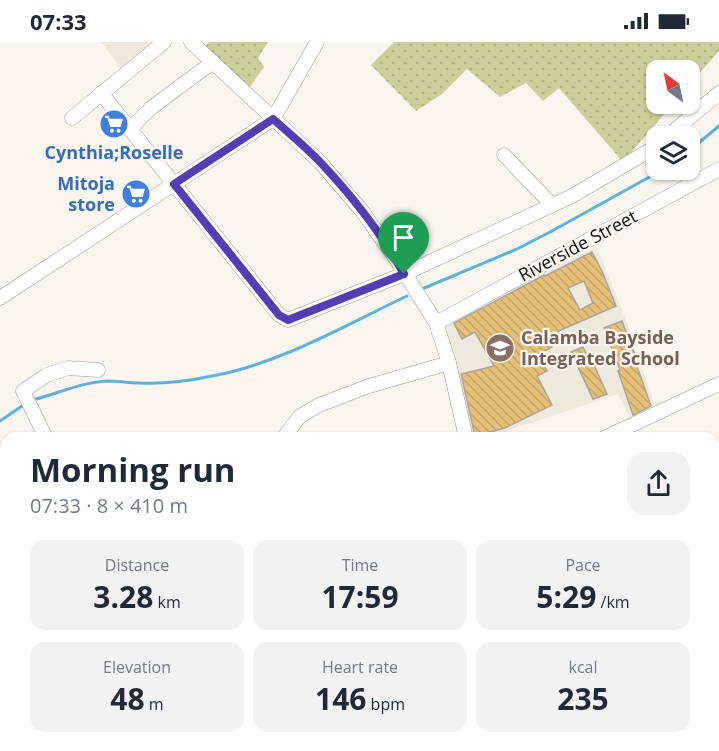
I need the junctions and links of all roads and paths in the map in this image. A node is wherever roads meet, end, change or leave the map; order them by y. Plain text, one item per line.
1 (164, 42) edge
2 (191, 42) edge
3 (317, 42) edge
4 (213, 62) junction
5 (101, 93) junction
6 (719, 93) edge
7 (72, 118) dead end
8 (273, 119) junction
9 (680, 126) edge
10 (130, 129) junction
11 (646, 152) edge
12 (504, 155) dead end
13 (719, 169) edge
14 (174, 184) junction
15 (552, 205) junction
16 (404, 274) junction
17 (0, 298) edge
18 (436, 323) junction
19 (449, 363) junction
20 (98, 370) dead end
21 (719, 384) edge
22 (43, 432) edge
23 (288, 432) edge
24 (465, 432) edge
25 (617, 432) edge

1 - 5 street
2 - 4 street
3 - 8 street
4 - 8 street
4 - 10 street
5 - 7 street
5 - 10 street
6 - 9 street
8 - 14 street
8 - 16 street
10 - 14 street
11 - 15 street
12 - 15 street
13 - 18 street, Riverside Street
14 - 16 street
14 - 17 street
15 - 16 street
16 - 18 street
18 - 19 street
19 - 23 street
19 - 24 street
20 - 22 street
21 - 25 street

